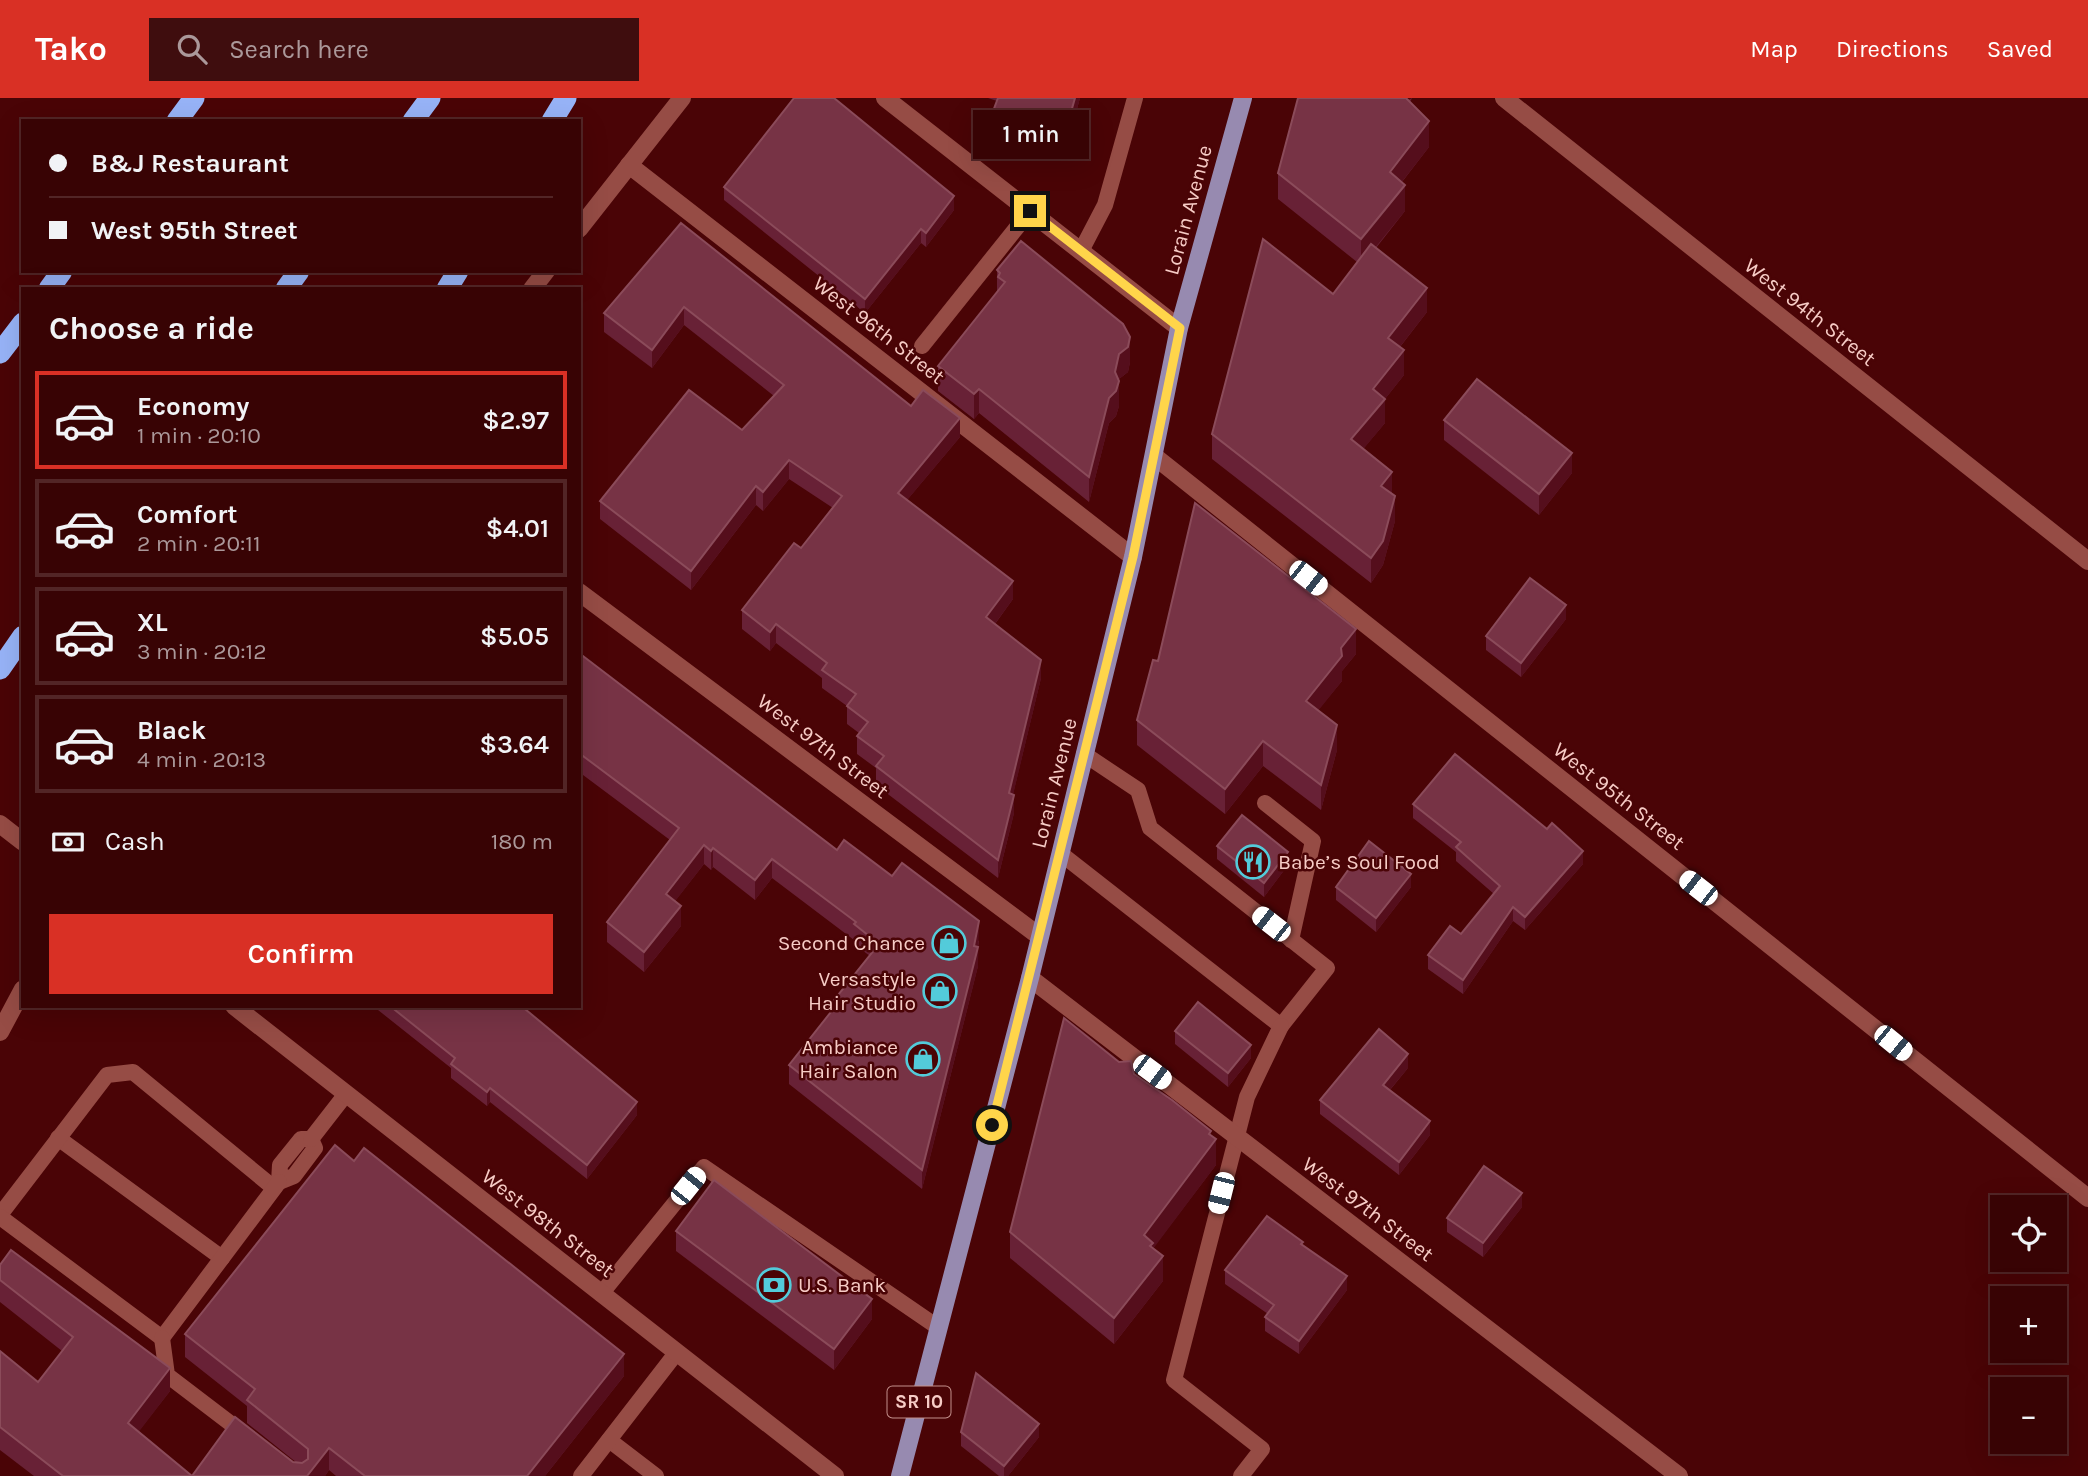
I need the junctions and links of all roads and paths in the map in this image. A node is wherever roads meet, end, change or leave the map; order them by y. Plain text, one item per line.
1 (194, 98) edge
2 (430, 98) edge
3 (566, 98) edge
4 (682, 98) edge
5 (885, 98) edge
6 (1135, 98) edge
7 (1243, 98) edge
8 (1504, 98) edge
9 (178, 119) edge
10 (414, 119) edge
11 (553, 119) edge
12 (629, 165) junction
13 (1030, 211) junction
14 (581, 226) edge
15 (1081, 251) junction
16 (544, 273) edge
17 (534, 287) edge
18 (21, 326) edge
19 (1180, 328) junction
20 (922, 346) dead end
21 (0, 353) edge
22 (1154, 456) junction
23 (1133, 557) junction
24 (2088, 561) edge
25 (581, 593) edge
26 (21, 639) edge
27 (4, 663) edge
28 (1084, 754) junction
29 (1265, 803) dead end
30 (0, 824) edge
31 (21, 840) edge
32 (1060, 853) junction
33 (1039, 936) junction
34 (1291, 940) junction
35 (1030, 978) junction
36 (21, 993) edge
37 (237, 1008) edge
38 (1281, 1026) junction
39 (0, 1032) edge
40 (346, 1094) junction
41 (1236, 1136) junction
42 (58, 1138) junction
43 (277, 1185) junction
44 (2088, 1198) edge
45 (0, 1216) edge
46 (222, 1258) junction
47 (601, 1294) junction
48 (939, 1328) junction
49 (162, 1338) junction
50 (677, 1352) junction
51 (609, 1440) junction
52 (255, 1442) edge
53 (581, 1476) edge
54 (656, 1476) edge
55 (835, 1476) edge
56 (900, 1476) edge
57 (1241, 1476) edge
58 (1679, 1476) edge

1 - 9 highway
2 - 10 highway
3 - 11 highway
4 - 12 street
5 - 13 street
6 - 15 lane
7 - 19 main road, Lorain Avenue / SR 10
8 - 24 street, West 94th Street
12 - 14 street
12 - 23 street, West 96th Street
13 - 15 street
13 - 20 lane
15 - 19 street
16 - 17 street
18 - 21 highway
19 - 22 main road, Lorain Avenue / SR 10
22 - 23 main road, Lorain Avenue / SR 10
22 - 44 street, West 95th Street
23 - 28 main road, Lorain Avenue / SR 10
25 - 33 street, West 97th Street
26 - 27 highway
28 - 32 main road, Lorain Avenue / SR 10
28 - 34 lane
29 - 34 lane
30 - 31 street
32 - 33 main road, Lorain Avenue / SR 10
32 - 38 lane
33 - 35 main road, Lorain Avenue / SR 10
34 - 38 lane
35 - 41 street, West 97th Street
35 - 48 main road, Lorain Avenue / SR 10
36 - 39 street
37 - 40 street, West 98th Street
38 - 41 lane
40 - 43 lane
40 - 47 street, West 98th Street
41 - 57 lane
41 - 58 street, West 97th Street
42 - 43 lane
42 - 45 lane
42 - 46 lane
43 - 46 lane
45 - 49 lane
46 - 49 lane
47 - 48 lane
47 - 50 street, West 98th Street
48 - 56 main road, Lorain Avenue / SR 10
49 - 52 lane
50 - 51 lane
50 - 55 street, West 98th Street
51 - 53 lane
51 - 54 lane

